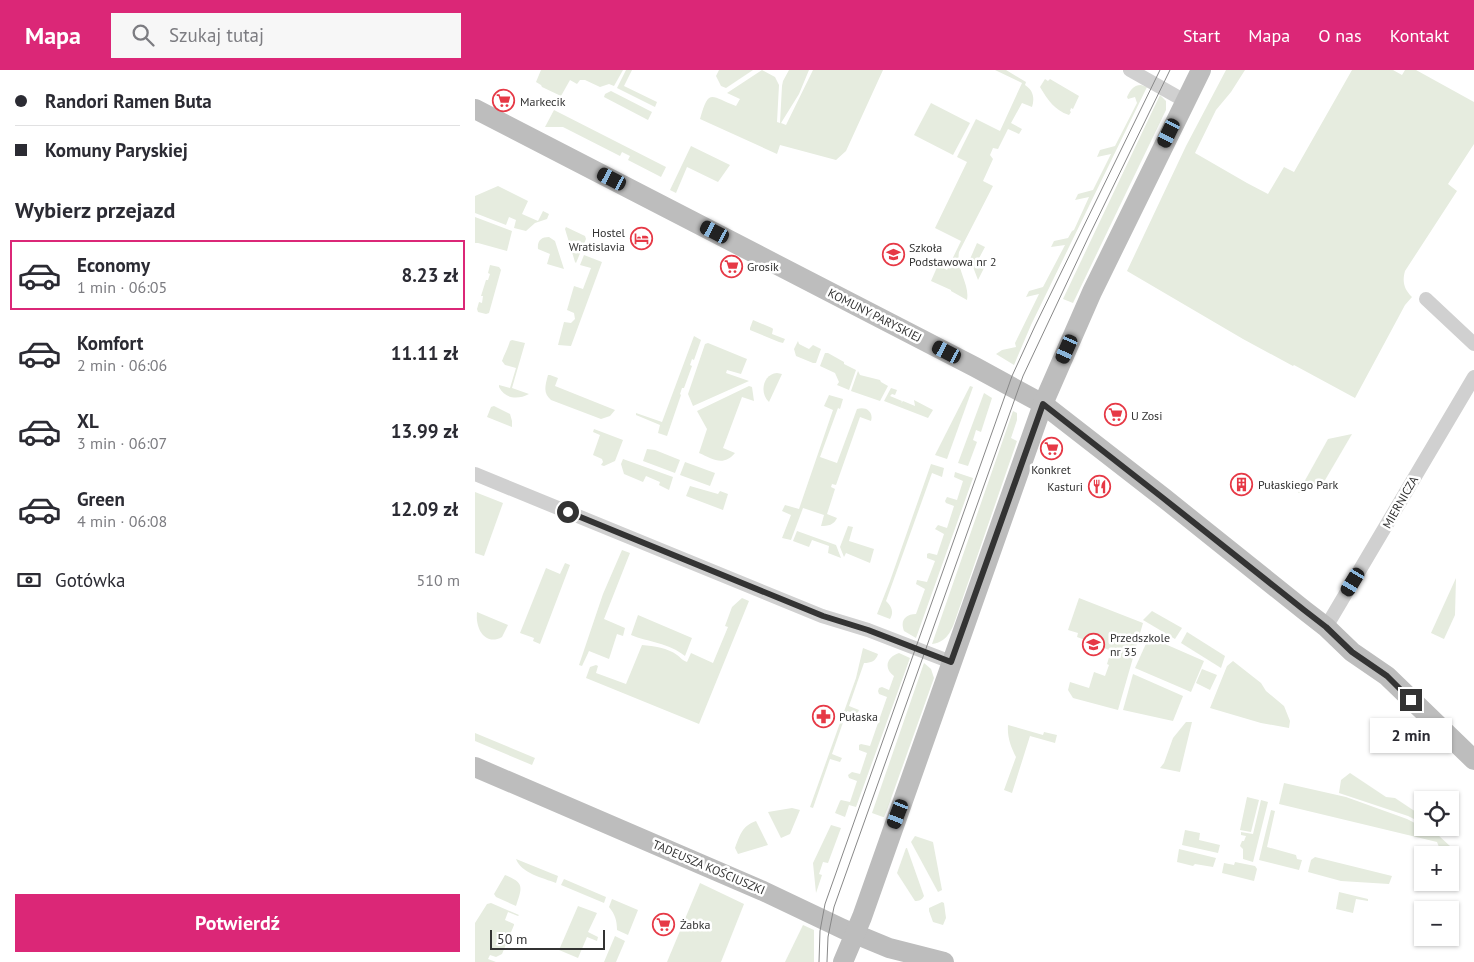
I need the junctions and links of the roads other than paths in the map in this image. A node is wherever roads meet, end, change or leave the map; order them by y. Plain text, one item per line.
1 (1130, 70) edge
2 (1201, 70) edge
3 (1185, 101) junction
4 (475, 109) edge
5 (1425, 299) dead end
6 (1474, 344) edge
7 (1474, 377) edge
8 (1043, 404) junction
9 (475, 474) edge
10 (1326, 627) junction
11 (951, 662) junction
12 (1474, 760) edge
13 (475, 767) edge
14 (855, 935) junction
15 (843, 962) edge
16 (944, 962) edge

1 - 3 street
2 - 3 street
3 - 8 street
4 - 8 street, KOMUNY PARYSKIEJ
5 - 6 street
7 - 10 street, MIERNICZA
8 - 10 street, KOMUNY PARYSKIEJ
8 - 11 street
9 - 11 street
10 - 12 street, KOMUNY PARYSKIEJ
11 - 14 street
13 - 14 street, TADEUSZA KOŚCIUSZKI
14 - 15 street
14 - 16 street, TADEUSZA KOŚCIUSZKI

